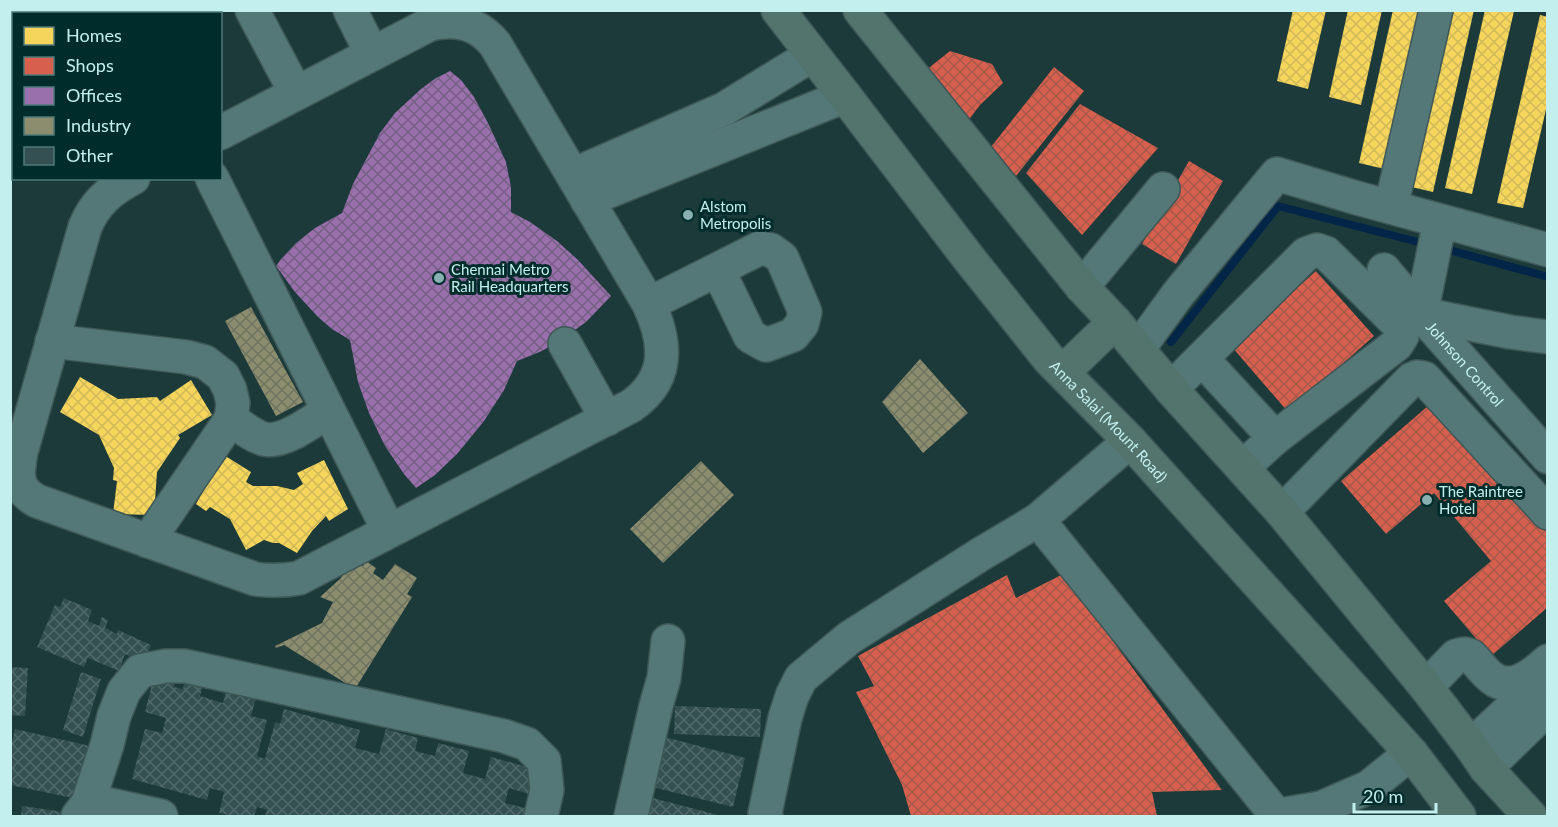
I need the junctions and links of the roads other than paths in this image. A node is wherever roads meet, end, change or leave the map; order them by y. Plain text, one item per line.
1 (252, 10) edge
2 (350, 10) edge
3 (778, 10) edge
4 (860, 10) edge
5 (1436, 10) edge
6 (372, 54) junction
7 (812, 55) junction
8 (296, 93) junction
9 (845, 96) junction
10 (222, 132) edge
11 (129, 180) edge
12 (213, 180) edge
13 (580, 188) junction
14 (1162, 189) dead end
15 (1391, 207) junction
16 (1439, 226) junction
17 (1548, 250) edge
18 (718, 270) dead end
19 (1384, 270) dead end
20 (1083, 287) junction
21 (649, 304) junction
22 (1421, 314) junction
23 (1115, 322) junction
24 (1548, 337) edge
25 (52, 341) junction
26 (566, 344) dead end
27 (1138, 349) junction
28 (1062, 372) junction
29 (1186, 374) junction
30 (328, 411) junction
31 (231, 419) junction
32 (607, 419) junction
33 (1275, 438) junction
34 (1130, 441) junction
35 (1548, 457) edge
36 (1247, 463) junction
37 (1282, 512) junction
38 (1548, 513) edge
39 (1038, 520) junction
40 (389, 531) junction
41 (148, 541) junction
42 (668, 641) dead end
43 (1548, 661) edge
44 (1548, 675) edge
45 (1426, 687) junction
46 (1548, 708) edge
47 (1411, 753) junction
48 (1478, 757) junction
49 (83, 809) edge
50 (161, 816) edge
51 (541, 816) edge
52 (631, 816) edge
53 (766, 816) edge
54 (1275, 816) edge
55 (1459, 816) edge
56 (1530, 816) edge

1 - 8 street
2 - 6 street
3 - 7 main road, Anna Salai (Mount Road)
4 - 20 main road
5 - 15 street
6 - 8 street
6 - 13 street
7 - 9 main road, Anna Salai (Mount Road)
7 - 13 street
8 - 10 street
9 - 13 street
9 - 28 main road, Anna Salai (Mount Road)
11 - 25 street
12 - 30 street
13 - 21 street
14 - 20 street
15 - 16 street
15 - 27 street
16 - 17 street
16 - 22 street
18 - 21 street
19 - 22 street, Johnson Control
20 - 23 main road
21 - 32 street
22 - 24 street
22 - 35 street, Johnson Control
23 - 27 main road
23 - 28 main road
25 - 31 street
25 - 41 street
26 - 32 street
27 - 29 main road
28 - 34 main road, Anna Salai (Mount Road)
29 - 33 street
29 - 33 street
29 - 36 main road
30 - 31 street
30 - 40 street
31 - 41 street
32 - 40 street
33 - 36 street
34 - 39 street
34 - 47 main road, Anna Salai (Mount Road)
36 - 37 main road
37 - 38 street
37 - 45 main road
39 - 53 street
39 - 54 street
40 - 41 street
42 - 52 street
43 - 45 street
44 - 48 street
45 - 48 main road
46 - 48 street
47 - 54 street
47 - 55 main road, Anna Salai (Mount Road)
48 - 56 main road
49 - 50 street
49 - 51 street

